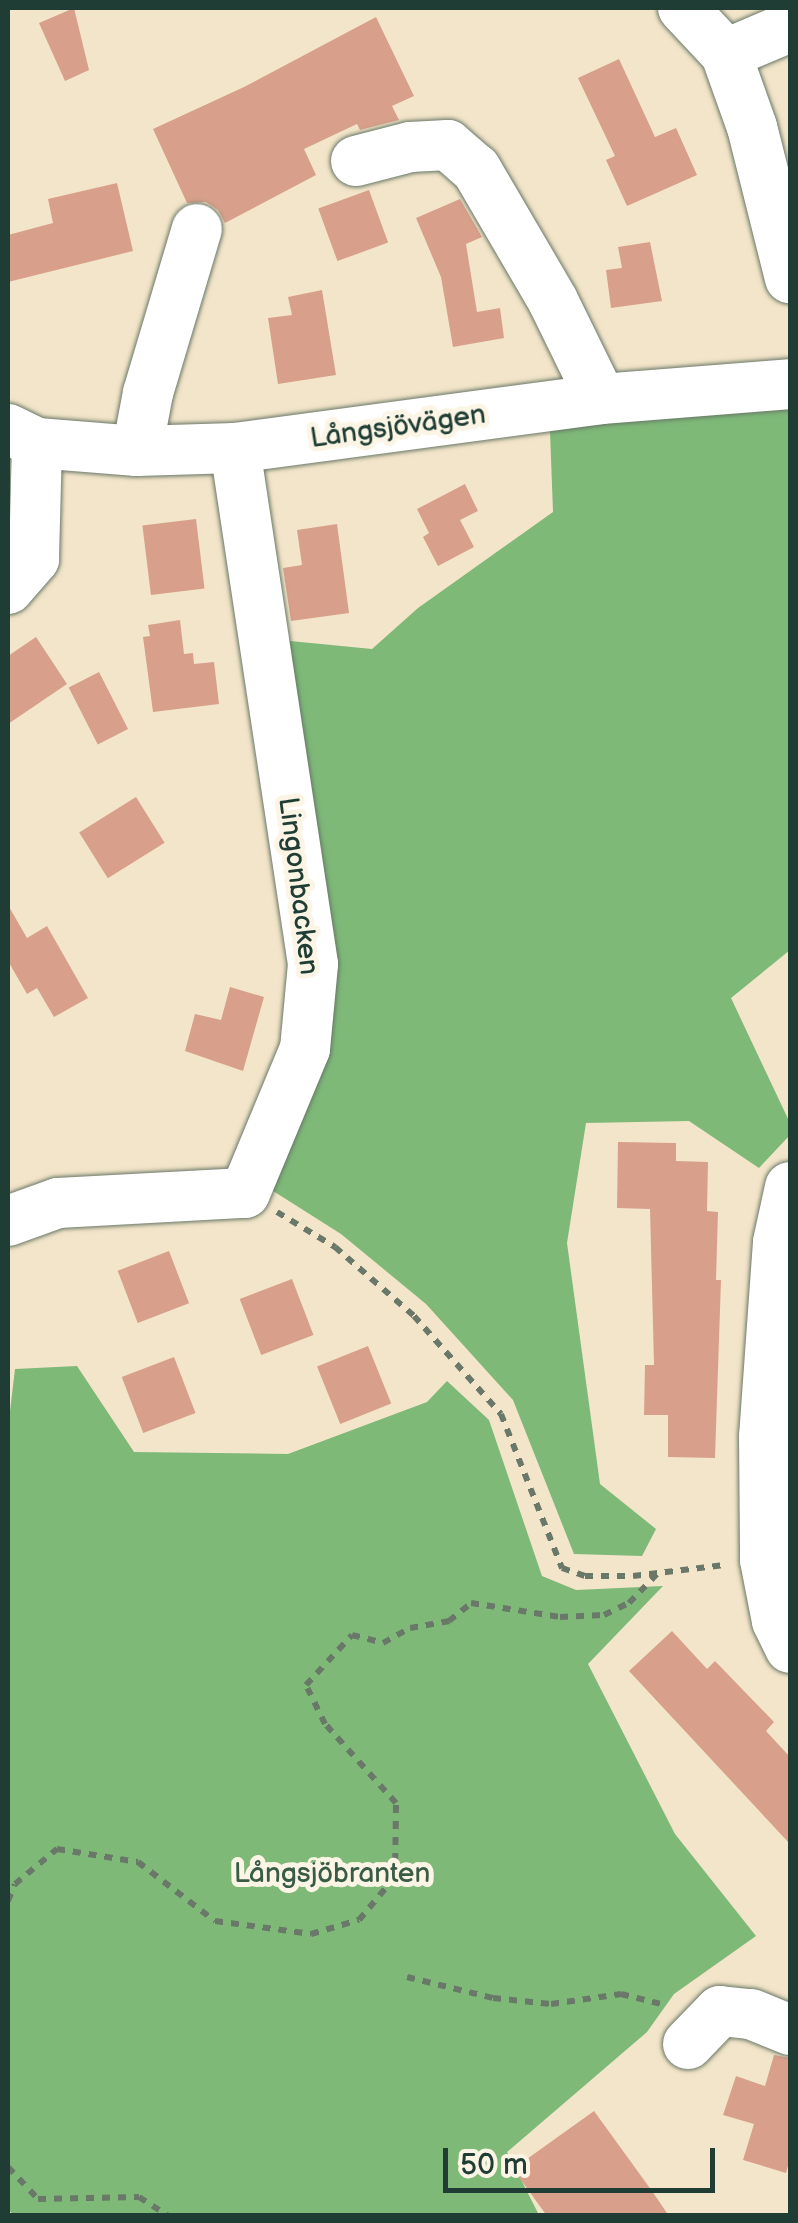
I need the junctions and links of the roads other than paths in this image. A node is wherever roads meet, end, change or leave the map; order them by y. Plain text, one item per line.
1 (683, 8) edge
2 (790, 27) edge
3 (726, 54) junction
4 (356, 161) dead end
5 (197, 230) dead end
6 (790, 278) edge
7 (790, 384) edge
8 (601, 399) junction
9 (22, 436) edge
10 (235, 448) junction
11 (137, 450) junction
12 (8, 589) edge
13 (790, 1187) edge
14 (8, 1221) edge
15 (790, 1648) edge
16 (790, 2030) edge
17 (697, 2034) road end

1 - 3 street
2 - 3 street
3 - 6 street
4 - 8 street
5 - 11 street
7 - 8 street, Långsjövägen
8 - 10 street, Långsjövägen
9 - 11 street, Långsjövägen
9 - 12 street
10 - 11 street, Långsjövägen
10 - 14 street, Lingonbacken
13 - 15 street
16 - 17 street

